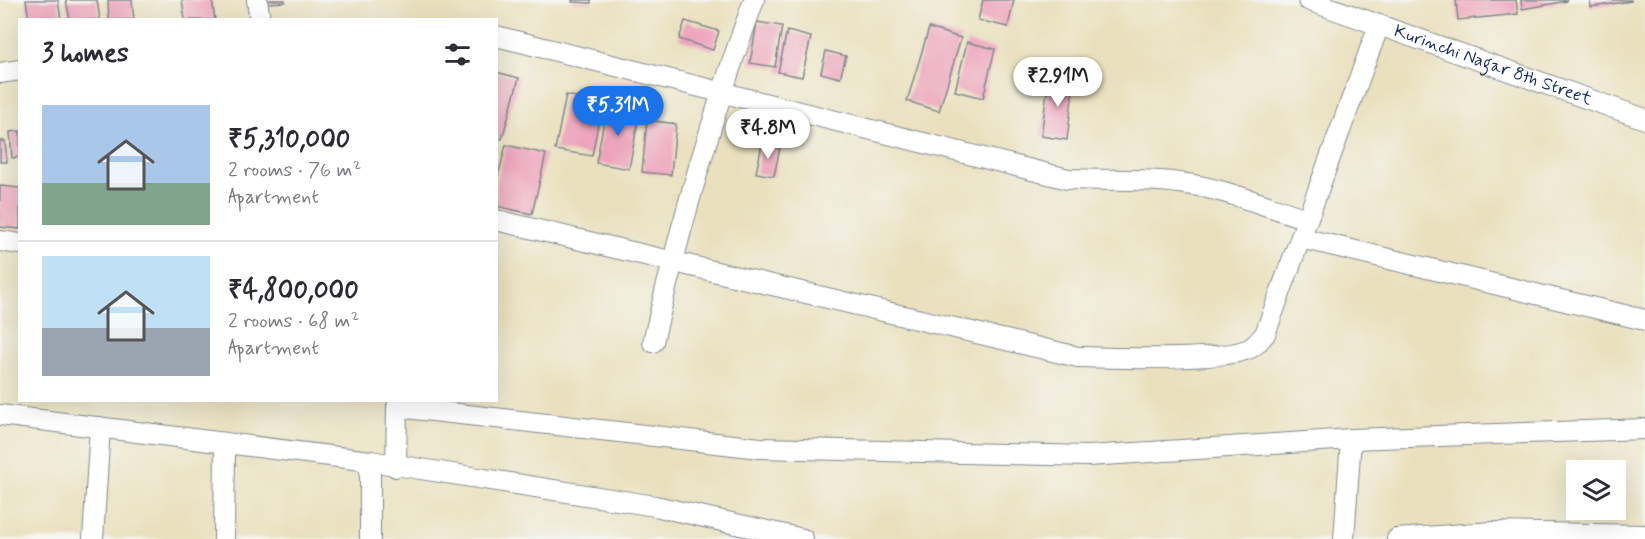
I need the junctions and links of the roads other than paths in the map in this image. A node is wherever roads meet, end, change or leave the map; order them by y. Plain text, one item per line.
1 (257, 0) edge
2 (754, 0) edge
3 (1308, 0) edge
4 (1356, 9) edge
5 (260, 18) edge
6 (1379, 25) junction
7 (498, 36) edge
8 (18, 70) edge
9 (0, 73) edge
10 (721, 92) junction
11 (1645, 119) edge
12 (1308, 219) junction
13 (498, 220) edge
14 (1301, 238) junction
15 (0, 241) edge
16 (18, 244) edge
17 (672, 262) junction
18 (1645, 320) edge
19 (653, 342) dead end
20 (0, 415) edge
21 (100, 427) junction
22 (1645, 429) edge
23 (1351, 439) junction
24 (225, 444) junction
25 (370, 461) junction
26 (396, 467) junction
27 (1645, 536) edge
28 (93, 539) edge
29 (224, 539) edge
30 (370, 539) edge
31 (803, 539) edge
32 (1344, 539) edge
33 (1397, 539) edge

1 - 5 street
2 - 10 street
3 - 4 street, Kurinchi Nagar 8th Street
4 - 6 street, Kurinchi Nagar 8th Street
6 - 11 street, Kurinchi Nagar 8th Street
6 - 12 street
7 - 10 street
8 - 9 street
10 - 12 street
10 - 17 street
12 - 14 street
13 - 17 street
14 - 17 street
14 - 18 street
15 - 16 street
17 - 19 street
20 - 21 street
21 - 24 street
21 - 28 street
22 - 23 street
23 - 26 street
23 - 32 street
24 - 25 street
24 - 29 street
25 - 26 street
25 - 30 street
26 - 31 street
27 - 33 street

